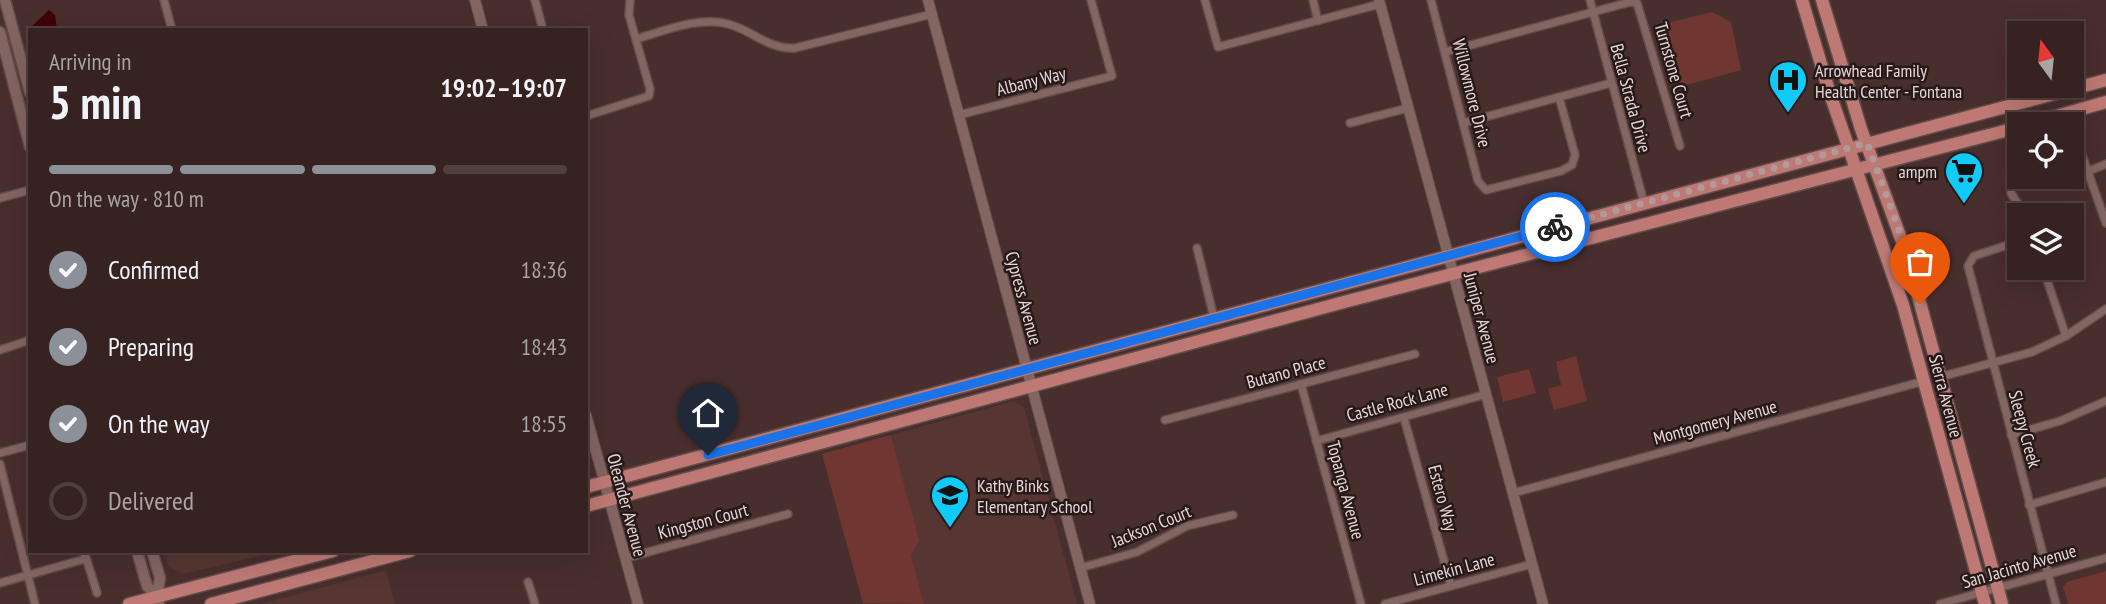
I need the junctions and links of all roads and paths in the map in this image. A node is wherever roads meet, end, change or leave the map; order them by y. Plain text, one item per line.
1 (5, 0) edge
2 (164, 0) edge
3 (475, 0) edge
4 (535, 0) edge
5 (630, 0) edge
6 (928, 0) edge
7 (1091, 0) edge
8 (1205, 0) edge
9 (1312, 0) edge
10 (1432, 0) edge
11 (1590, 0) edge
12 (1802, 0) edge
13 (1822, 0) edge
14 (1380, 2) edge
15 (1592, 13) junction
16 (932, 14) junction
17 (1318, 21) junction
18 (171, 28) edge
19 (482, 28) edge
20 (542, 28) edge
21 (0, 32) edge
22 (636, 39) junction
23 (1445, 52) junction
24 (2106, 80) edge
25 (1611, 83) junction
26 (28, 86) edge
27 (1559, 97) junction
28 (2106, 102) edge
29 (1408, 108) junction
30 (2084, 114) edge
31 (588, 115) edge
32 (959, 116) junction
33 (1350, 123) dead end
34 (1463, 123) junction
35 (2007, 130) edge
36 (28, 139) edge
37 (1867, 143) junction
38 (1680, 146) dead end
39 (1848, 148) junction
40 (2084, 158) edge
41 (1874, 164) junction
42 (2106, 164) edge
43 (1855, 169) junction
44 (2089, 171) junction
45 (28, 191) edge
46 (2011, 193) dead end
47 (0, 198) edge
48 (1643, 203) junction
49 (2017, 203) edge
50 (2106, 223) edge
51 (2007, 245) edge
52 (1197, 248) dead end
53 (1449, 255) junction
54 (1454, 274) junction
55 (2047, 280) edge
56 (2106, 309) edge
57 (1214, 318) junction
58 (2066, 336) junction
59 (28, 341) edge
60 (0, 350) edge
61 (1415, 354) dead end
62 (1991, 363) junction
63 (1026, 369) junction
64 (1940, 377) junction
65 (1924, 381) junction
66 (1301, 384) junction
67 (1031, 386) junction
68 (1486, 394) junction
69 (2106, 401) edge
70 (1404, 418) junction
71 (1165, 420) dead end
72 (588, 422) edge
73 (2011, 435) junction
74 (1316, 441) junction
75 (28, 446) edge
76 (0, 453) edge
77 (0, 464) edge
78 (605, 482) junction
79 (2106, 482) edge
80 (588, 486) edge
81 (1513, 493) junction
82 (610, 500) junction
83 (2029, 505) junction
84 (588, 506) edge
85 (788, 514) dead end
86 (1233, 514) dead end
87 (138, 553) edge
88 (153, 553) edge
89 (326, 553) edge
90 (402, 553) edge
91 (84, 555) edge
92 (625, 558) junction
93 (2106, 558) edge
94 (1532, 564) junction
95 (1080, 568) junction
96 (2048, 574) junction
97 (27, 576) junction
98 (528, 582) dead end
99 (0, 583) edge
100 (1451, 586) junction
101 (1997, 589) junction
102 (97, 593) dead end
103 (1983, 598) edge
104 (158, 600) edge
105 (35, 604) edge
106 (129, 604) edge
107 (211, 604) edge
108 (534, 604) edge
109 (638, 604) edge
110 (1090, 604) edge
111 (1361, 604) edge
112 (1384, 604) edge
113 (1543, 604) edge
114 (1940, 604) edge
115 (2002, 604) edge
116 (2056, 604) edge

1 - 26 main road
2 - 18 street
3 - 19 street
4 - 20 street
5 - 22 street
6 - 16 street, Cypress Avenue
7 - 32 street, Albany Way
8 - 17 street
9 - 17 street
10 - 23 street, Willowmore Drive
11 - 15 street, Bella Strada Drive
12 - 39 main road, Sierra Avenue
13 - 37 main road, Sierra Avenue
14 - 17 street
14 - 29 street, Juniper Avenue
15 - 23 street
15 - 25 street, Bella Strada Drive
15 - 38 street, Turnstone Court
16 - 22 street
16 - 32 street, Cypress Avenue
21 - 36 main road
22 - 31 street
23 - 34 street, Willowmore Drive
24 - 37 main road
25 - 27 street
25 - 48 street, Bella Strada Drive
27 - 34 street
27 - 34 street, Willowmore Drive
28 - 30 main road
29 - 33 street
29 - 53 street, Juniper Avenue
32 - 63 street, Cypress Avenue
35 - 41 main road
37 - 39 main road
37 - 41 main road, Sierra Avenue
39 - 43 main road, Sierra Avenue
39 - 48 main road
40 - 44 street
41 - 43 main road
41 - 64 main road, Sierra Avenue
42 - 44 street
43 - 54 main road
43 - 65 main road, Sierra Avenue
44 - 50 street
45 - 47 street
46 - 49 street
48 - 53 main road
51 - 62 street, Sleepy Creek
52 - 57 street
53 - 54 street, Juniper Avenue
53 - 57 main road
54 - 67 main road
54 - 68 street, Juniper Avenue
55 - 58 street
56 - 58 street
57 - 63 main road
58 - 62 street
59 - 60 street
61 - 66 street, Butano Place
62 - 64 street
62 - 73 street, Sleepy Creek
63 - 67 street, Cypress Avenue
63 - 78 main road
64 - 101 main road, Sierra Avenue
65 - 81 street, Montgomery Avenue
65 - 103 main road, Sierra Avenue
66 - 71 street, Butano Place
66 - 74 street, Topanga Avenue
67 - 82 main road
67 - 95 street, Cypress Avenue
68 - 70 street, Castle Rock Lane
68 - 81 street, Juniper Avenue
69 - 73 street
70 - 74 street, Castle Rock Lane
70 - 100 street, Estero Way
72 - 78 street, Oleander Avenue
73 - 83 street, Sleepy Creek
74 - 111 street, Topanga Avenue
75 - 76 street
77 - 97 street
78 - 80 main road
78 - 82 street, Oleander Avenue
79 - 83 street
81 - 94 street, Juniper Avenue
82 - 84 main road
82 - 92 street, Oleander Avenue
83 - 96 street, Sleepy Creek
85 - 92 street, Kingston Court
86 - 95 street, Jackson Court
87 - 104 main road
88 - 104 main road
89 - 104 main road
90 - 107 main road
91 - 97 street
91 - 102 street
92 - 109 street, Oleander Avenue
93 - 96 street, San Jacinto Avenue
94 - 100 street, Limekin Lane
94 - 113 street, Juniper Avenue
95 - 110 street, Cypress Avenue
96 - 101 street, San Jacinto Avenue
96 - 116 street, Sleepy Creek
97 - 99 street
97 - 105 street
98 - 108 street
100 - 112 street, Limekin Lane
101 - 103 street, San Jacinto Avenue
101 - 115 main road, Sierra Avenue
103 - 114 street, San Jacinto Avenue
104 - 106 main road

